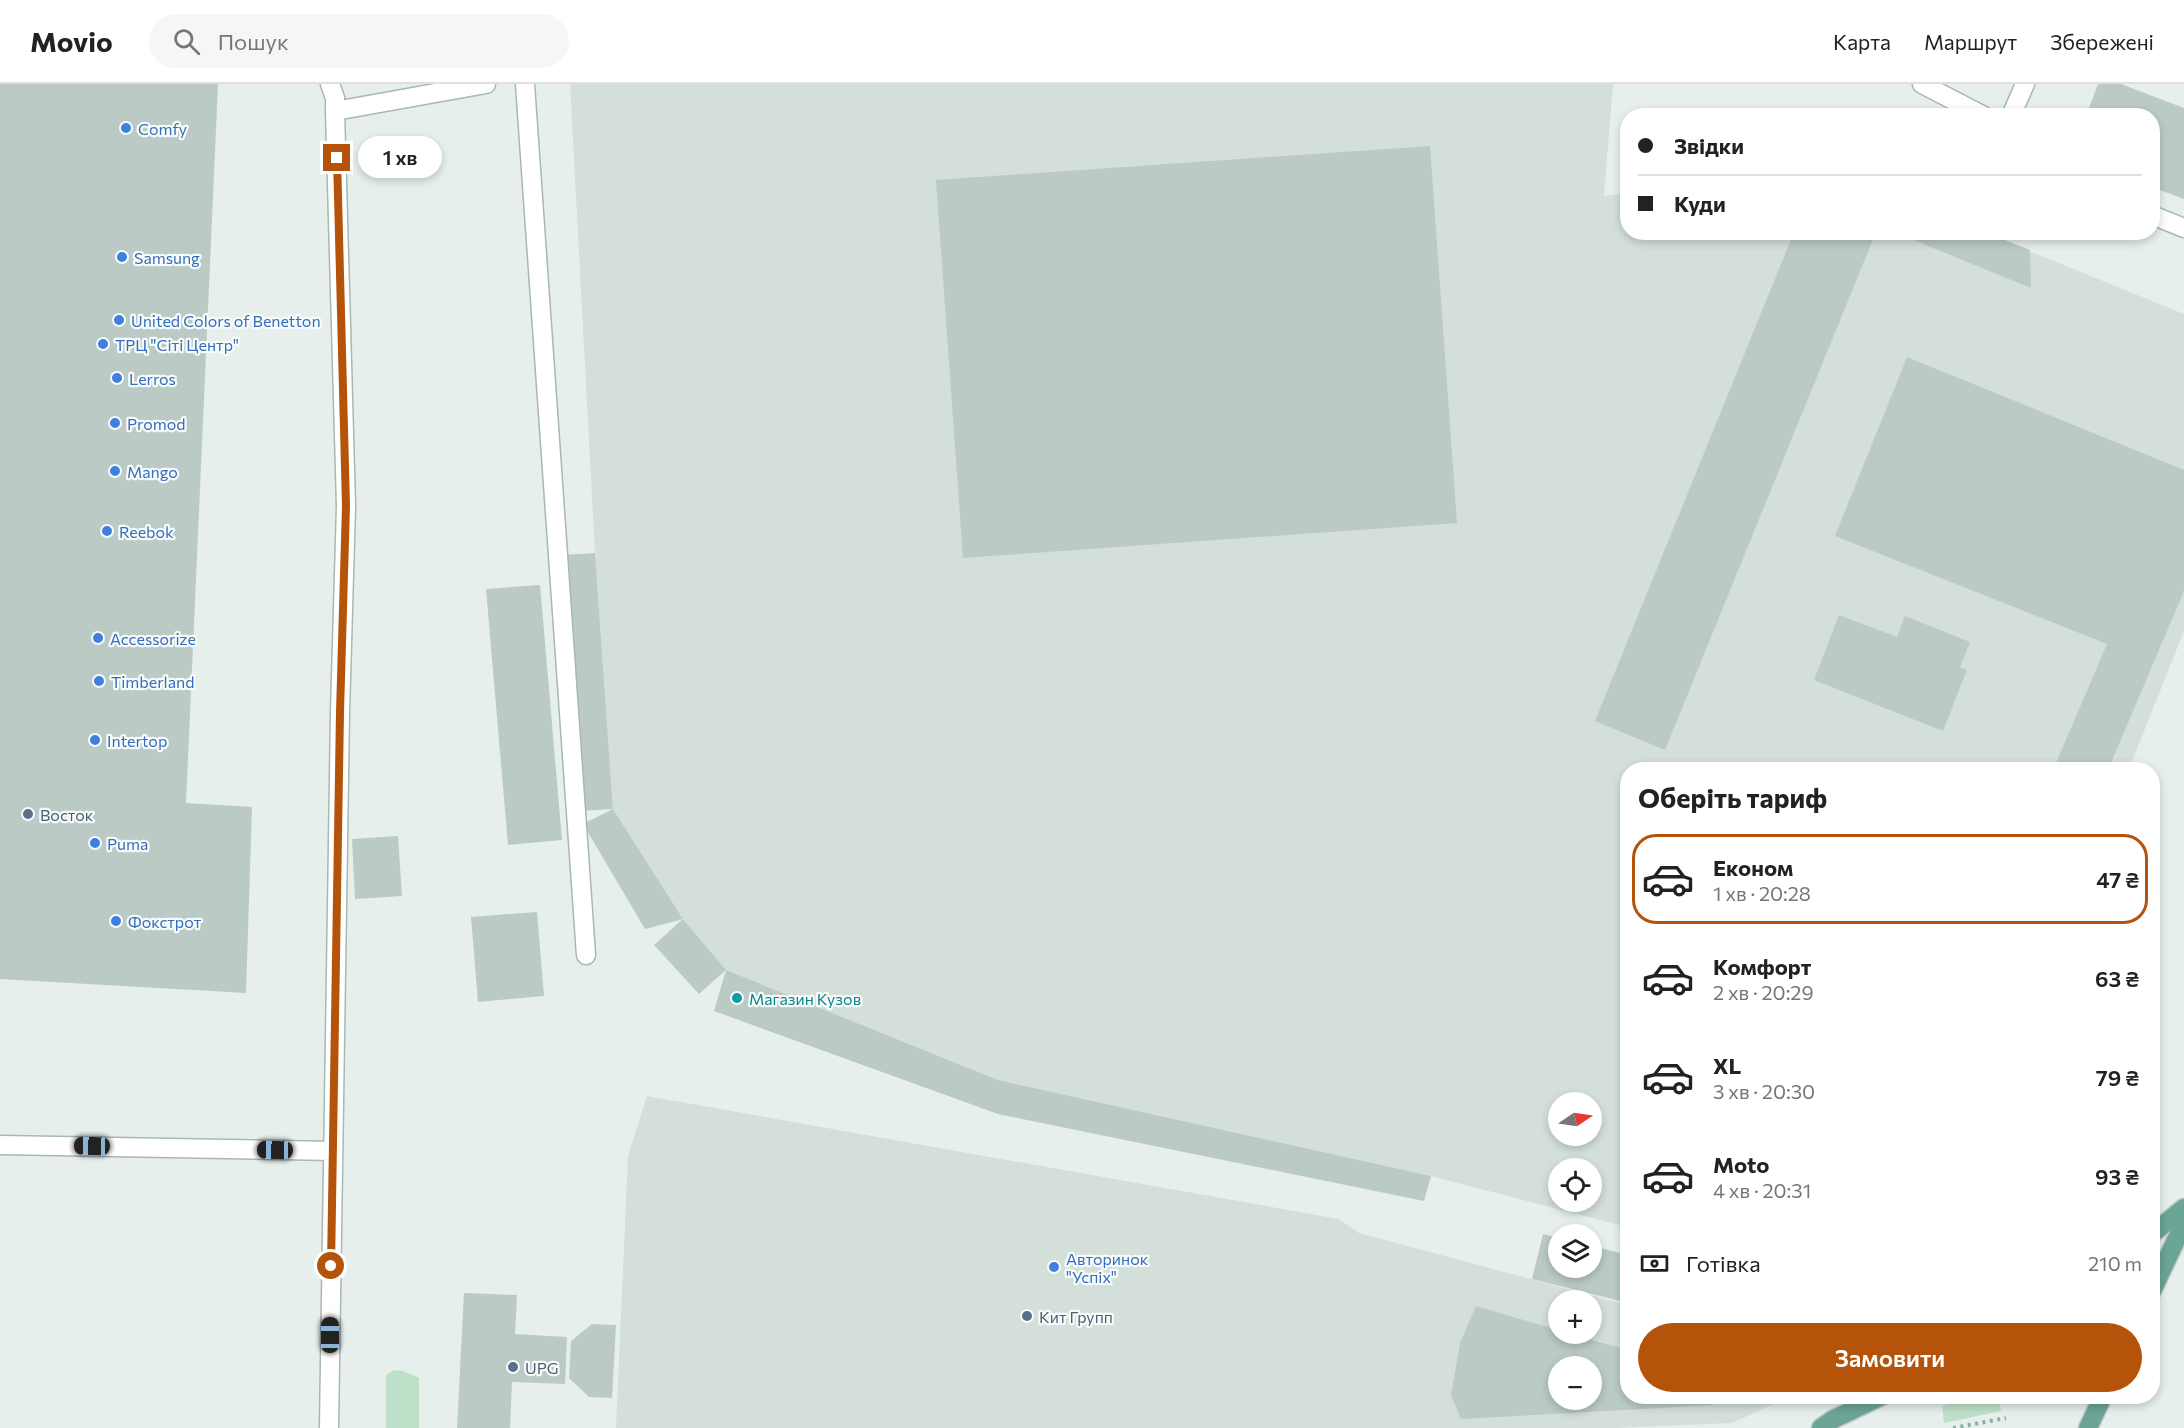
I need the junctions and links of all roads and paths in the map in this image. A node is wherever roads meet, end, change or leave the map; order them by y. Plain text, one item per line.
1 (330, 84) edge
2 (486, 84) edge
3 (525, 84) edge
4 (1922, 84) edge
5 (2025, 84) edge
6 (1968, 108) edge
7 (2014, 108) edge
8 (335, 111) junction
9 (2160, 218) edge
10 (2184, 228) edge
11 (586, 955) dead end
12 (0, 1145) edge
13 (333, 1151) junction
14 (2184, 1208) edge
15 (2184, 1223) edge
16 (2160, 1228) edge
17 (2160, 1274) edge
18 (1865, 1404) edge
19 (2099, 1404) edge
20 (2006, 1418) dead end
21 (329, 1428) edge
22 (1821, 1428) edge
23 (1953, 1428) edge
24 (2088, 1428) edge

1 - 8 lane
2 - 8 lane
3 - 11 lane
4 - 6 lane
5 - 7 lane
8 - 13 lane
9 - 10 lane
12 - 13 lane
13 - 21 lane
14 - 16 main road
15 - 17 main road
18 - 22 main road
19 - 24 main road
20 - 23 path

